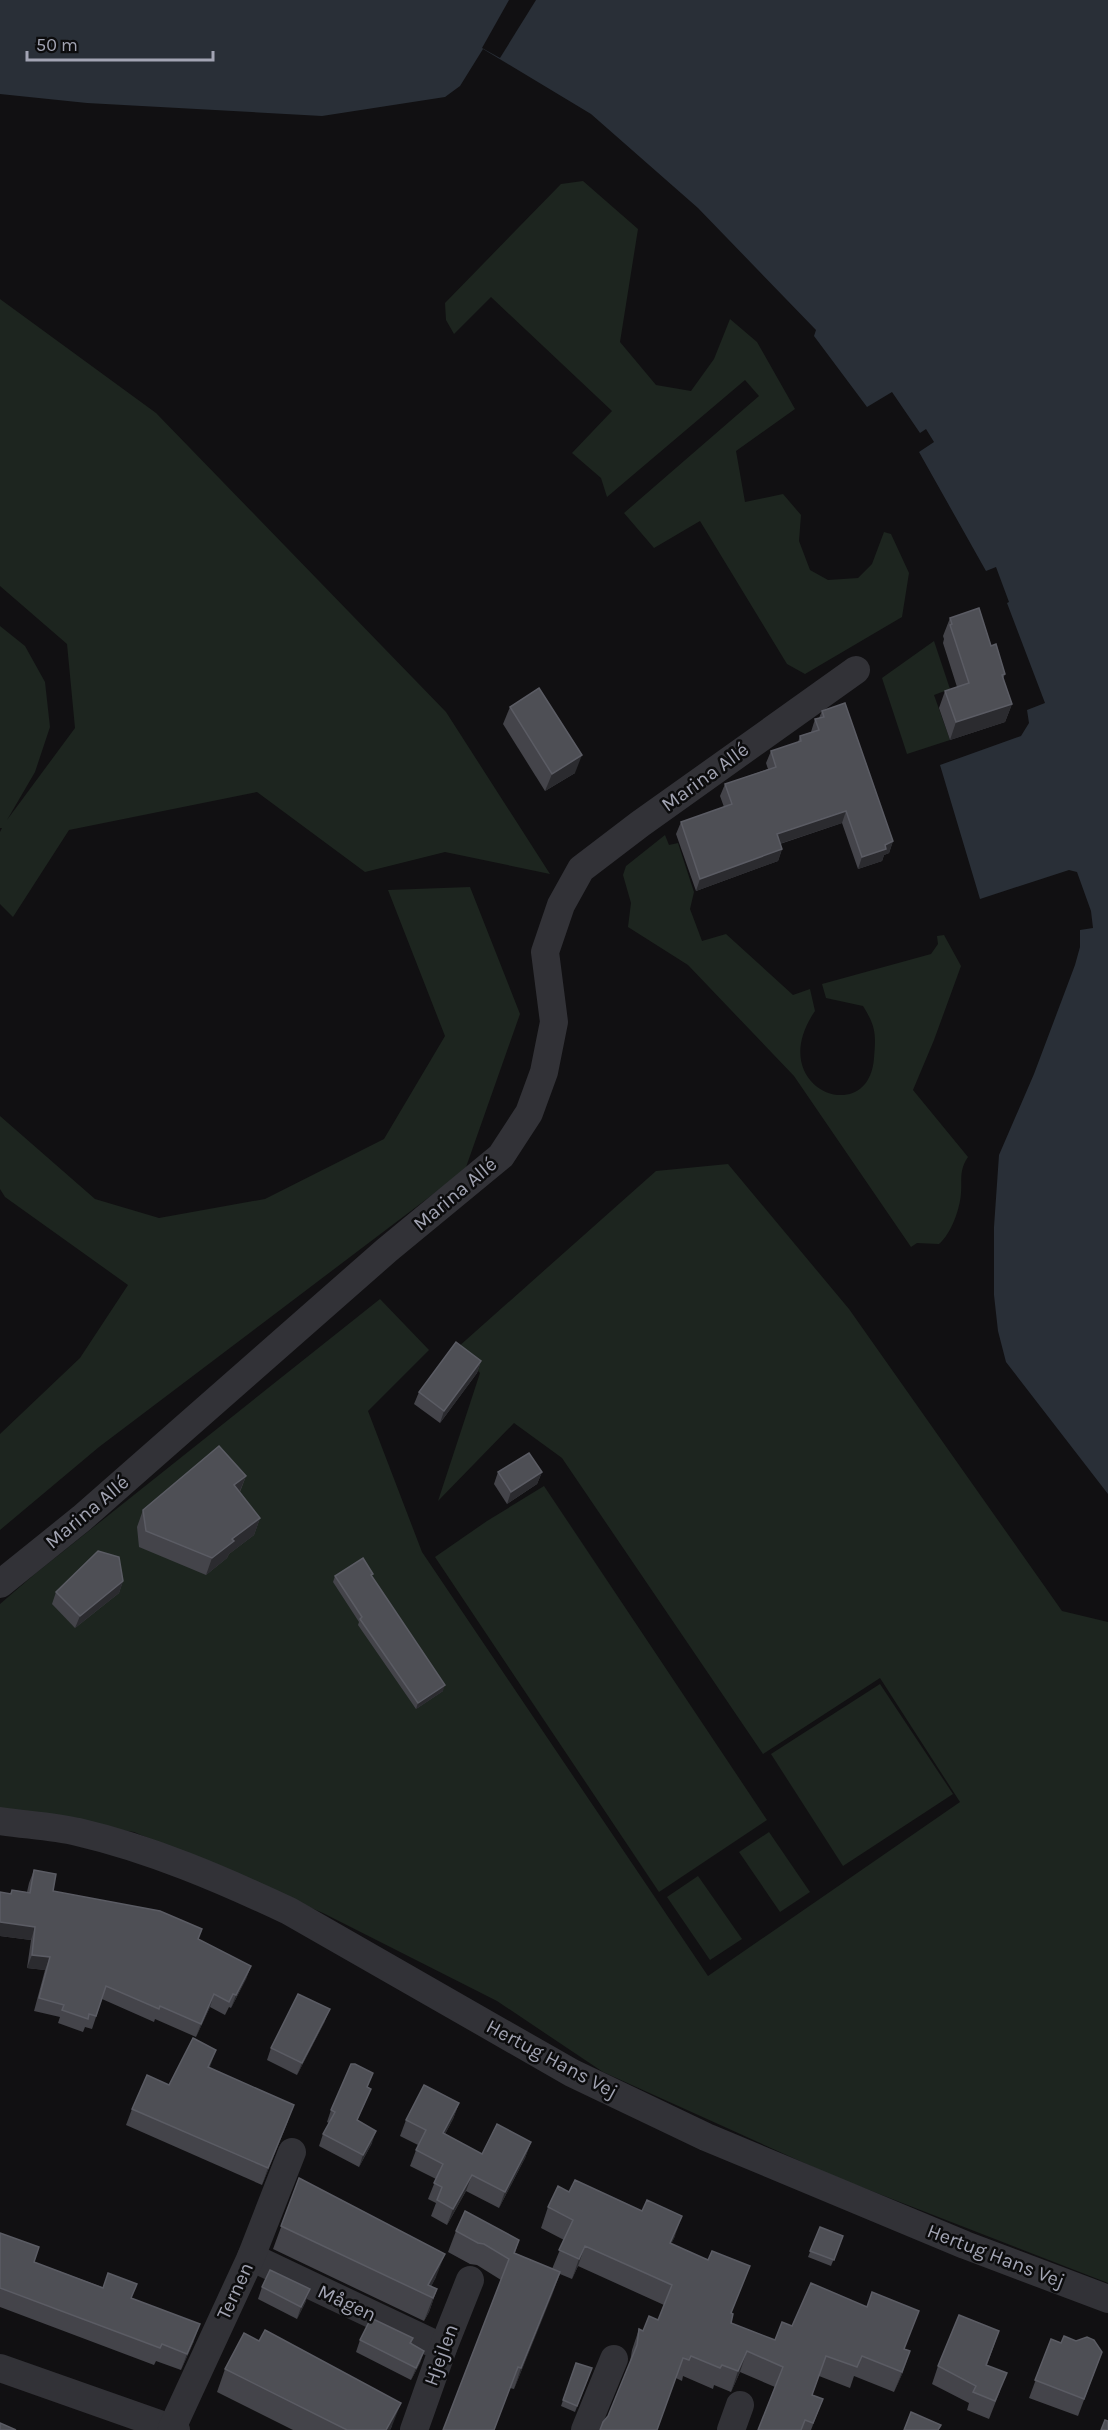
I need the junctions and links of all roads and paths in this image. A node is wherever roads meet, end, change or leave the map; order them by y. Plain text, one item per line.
1 (856, 670) dead end
2 (0, 1584) edge
3 (0, 1821) edge
4 (292, 2152) dead end
5 (251, 2257) junction
6 (470, 2280) dead end
7 (1108, 2299) edge
8 (443, 2348) junction
9 (614, 2359) dead end
10 (0, 2368) edge
11 (174, 2429) edge
12 (414, 2430) edge
13 (585, 2430) edge

1 - 2 street, Marina Allé
3 - 7 street, Hertug Hans Vej
4 - 5 street, Ternen
5 - 8 street, Mågen
5 - 11 street, Ternen
6 - 8 street, Hjejlen
8 - 12 street, Hjejlen
9 - 13 street
10 - 11 street

